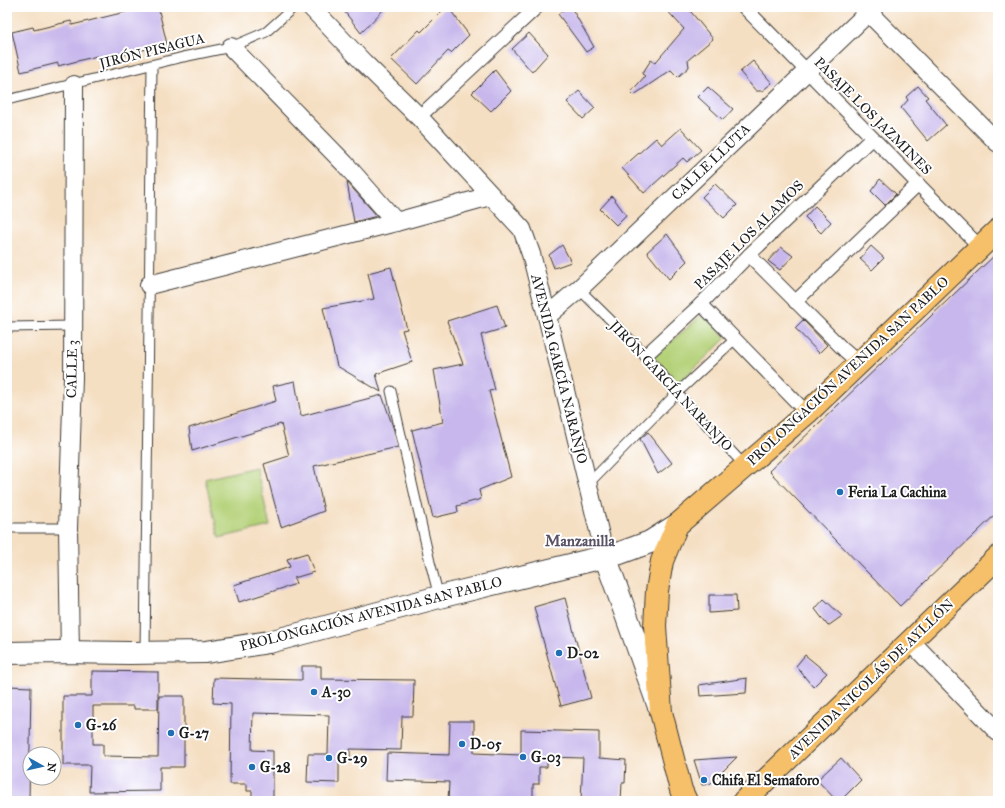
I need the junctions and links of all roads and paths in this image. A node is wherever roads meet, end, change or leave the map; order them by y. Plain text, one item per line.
1 (294, 7) edge
2 (311, 7) edge
3 (537, 7) edge
4 (744, 7) edge
5 (869, 9) edge
6 (231, 47) junction
7 (152, 65) junction
8 (807, 71) junction
9 (74, 85) junction
10 (7, 100) edge
11 (419, 117) junction
12 (872, 138) junction
13 (998, 143) edge
14 (918, 184) junction
15 (490, 196) junction
16 (396, 222) junction
17 (998, 230) edge
18 (980, 247) junction
19 (749, 255) junction
20 (149, 285) junction
21 (579, 290) junction
22 (795, 302) junction
23 (701, 304) junction
24 (547, 316) junction
25 (73, 326) junction
26 (7, 327) edge
27 (735, 339) junction
28 (646, 355) junction
29 (860, 364) junction
30 (391, 391) dead end
31 (677, 393) junction
32 (807, 413) junction
33 (746, 467) junction
34 (587, 485) junction
35 (677, 525) junction
36 (7, 528) edge
37 (68, 528) junction
38 (605, 556) junction
39 (998, 557) edge
40 (439, 597) junction
41 (910, 640) junction
42 (70, 652) junction
43 (7, 653) edge
44 (145, 653) junction
45 (661, 712) junction
46 (998, 732) edge
47 (686, 801) edge
48 (744, 801) edge

1 - 6 lane, JIRÓN PISAGUA
2 - 11 street, AVENIDA GARCÍA NARANJO
3 - 11 street
4 - 8 street, PASAJE LOS JAZMINES
5 - 8 street, CALLE LLUTA
5 - 13 street
6 - 7 lane, JIRÓN PISAGUA
6 - 16 street
7 - 9 lane, JIRÓN PISAGUA
7 - 20 lane
8 - 12 street, PASAJE LOS JAZMINES
8 - 21 street, CALLE LLUTA
9 - 10 lane, JIRÓN PISAGUA
9 - 25 street, CALLE 3
11 - 15 street, AVENIDA GARCÍA NARANJO
12 - 14 street, PASAJE LOS JAZMINES
12 - 19 street, PASAJE LOS ALAMOS
14 - 18 street, PASAJE LOS JAZMINES
14 - 22 street
15 - 16 street
15 - 24 street, AVENIDA GARCÍA NARANJO
16 - 20 street
17 - 18 main road, PROLONGACIÓN AVENIDA SAN PABLO
18 - 29 main road, PROLONGACIÓN AVENIDA SAN PABLO
19 - 22 street
19 - 23 street, PASAJE LOS ALAMOS
20 - 44 lane
21 - 24 street, CALLE LLUTA
21 - 28 lane, JIRÓN GARCÍA NARANJO
22 - 29 street
23 - 27 street
23 - 28 street, PASAJE LOS ALAMOS
24 - 34 street, AVENIDA GARCÍA NARANJO
25 - 26 lane
25 - 37 street, CALLE 3
27 - 31 lane
27 - 32 street
28 - 31 lane, JIRÓN GARCÍA NARANJO
29 - 32 main road, PROLONGACIÓN AVENIDA SAN PABLO
30 - 40 lane
31 - 33 lane, JIRÓN GARCÍA NARANJO
31 - 34 lane
32 - 33 main road, PROLONGACIÓN AVENIDA SAN PABLO
33 - 35 main road, PROLONGACIÓN AVENIDA SAN PABLO
34 - 38 street, AVENIDA GARCÍA NARANJO
35 - 38 street, PROLONGACIÓN AVENIDA SAN PABLO
35 - 45 main road, PROLONGACIÓN AVENIDA SAN PABLO
36 - 37 lane
37 - 42 street, CALLE 3
38 - 40 street, PROLONGACIÓN AVENIDA SAN PABLO
38 - 45 street, AVENIDA GARCÍA NARANJO
39 - 41 main road, AVENIDA NICOLÁS DE AYLLÓN
40 - 44 street, PROLONGACIÓN AVENIDA SAN PABLO
41 - 46 street
41 - 48 main road, AVENIDA NICOLÁS DE AYLLÓN
42 - 43 street, PROLONGACIÓN AVENIDA SAN PABLO
42 - 44 street, PROLONGACIÓN AVENIDA SAN PABLO
45 - 47 main road, AVENIDA GARCÍA NARANJO

